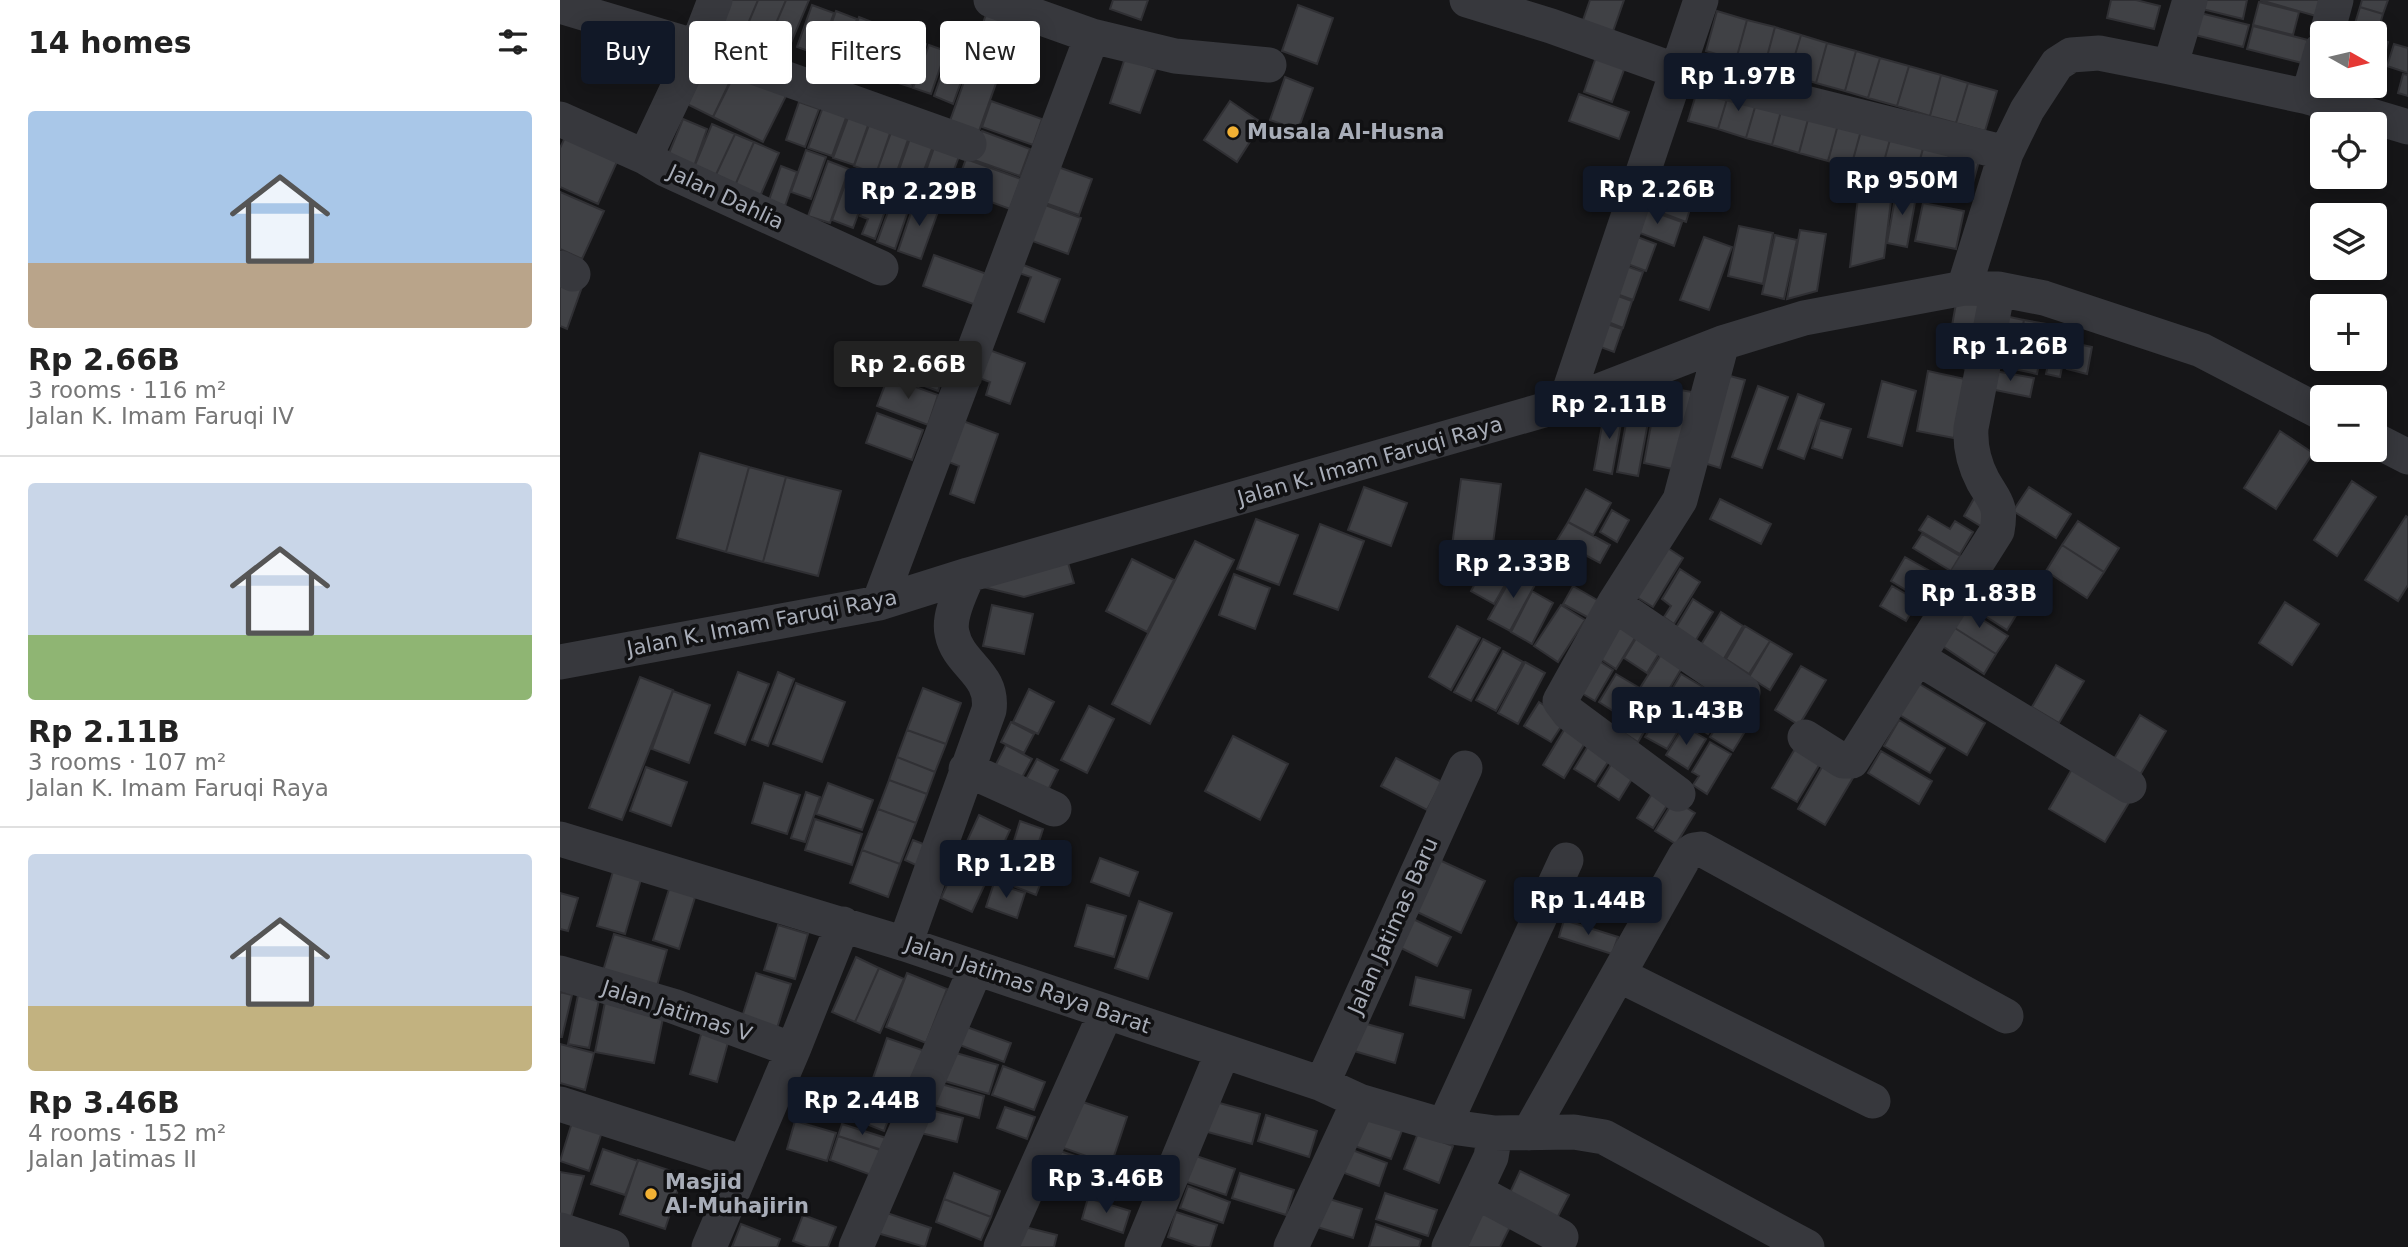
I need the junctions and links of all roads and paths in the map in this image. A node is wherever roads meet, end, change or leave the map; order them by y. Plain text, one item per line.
1 (715, 0) edge
2 (991, 0) edge
3 (1467, 0) edge
4 (1701, 0) edge
5 (2190, 0) edge
6 (2336, 0) edge
7 (560, 6) edge
8 (707, 21) edge
9 (2330, 21) edge
10 (1092, 36) junction
11 (689, 45) edge
12 (689, 64) edge
13 (1269, 65) dead end
14 (2170, 67) junction
15 (1676, 71) junction
16 (792, 81) edge
17 (2310, 90) edge
18 (2308, 97) junction
19 (560, 119) edge
20 (2408, 127) edge
21 (969, 144) dead end
22 (2006, 153) junction
23 (645, 157) junction
24 (881, 268) dead end
25 (1981, 288) junction
26 (1722, 343) junction
27 (1565, 404) junction
28 (2310, 407) edge
29 (2387, 446) edge
30 (2408, 457) edge
31 (968, 575) junction
32 (879, 603) junction
33 (1614, 604) junction
34 (1919, 658) junction
35 (560, 662) edge
36 (1743, 692) dead end
37 (1805, 737) dead end
38 (1465, 768) dead end
39 (966, 769) junction
40 (2129, 786) dead end
41 (1678, 794) dead end
42 (1054, 809) dead end
43 (560, 839) edge
44 (1566, 860) dead end
45 (843, 925) junction
46 (905, 944) junction
47 (975, 968) junction
48 (560, 973) edge
49 (1619, 975) junction
50 (1106, 1012) junction
51 (2006, 1016) dead end
52 (793, 1050) junction
53 (1223, 1051) junction
54 (1322, 1084) junction
55 (1359, 1101) junction
56 (1873, 1101) dead end
57 (560, 1104) edge
58 (1444, 1126) junction
59 (1511, 1133) junction
60 (744, 1163) junction
61 (1476, 1192) junction
62 (560, 1230) edge
63 (1561, 1237) dead end
64 (612, 1247) edge
65 (709, 1247) edge
66 (856, 1247) edge
67 (1001, 1247) edge
68 (1142, 1247) edge
69 (1291, 1247) edge
70 (1449, 1247) edge
71 (1807, 1247) edge

1 - 8 street, Jalan Dahlia
2 - 10 street
3 - 15 street
4 - 15 street
5 - 14 street
6 - 9 street
7 - 11 street
10 - 13 street
10 - 32 street
12 - 23 street, Jalan Dahlia
14 - 18 street
14 - 22 street
15 - 22 street
15 - 27 street
16 - 21 street
17 - 18 street
18 - 20 street
19 - 23 street
22 - 25 street
23 - 24 street, Jalan Dahlia
25 - 26 street, Jalan K. Imam Faruqi Raya
25 - 28 street, Jalan K. Imam Faruqi Raya
25 - 34 street
26 - 27 street, Jalan K. Imam Faruqi Raya
26 - 33 street
27 - 31 street, Jalan K. Imam Faruqi Raya
29 - 30 street
31 - 32 street, Jalan K. Imam Faruqi Raya
31 - 39 street
32 - 35 street, Jalan K. Imam Faruqi Raya
33 - 36 street
33 - 41 street
34 - 37 street
34 - 40 street
38 - 54 street, Jalan Jatimas Baru
39 - 42 street
39 - 46 street
43 - 45 street, Jalan Jatimas Raya Barat
44 - 58 street
45 - 46 street, Jalan Jatimas Raya Barat
45 - 52 street
46 - 47 street, Jalan Jatimas Raya Barat
47 - 50 street, Jalan Jatimas Raya Barat
47 - 66 street
48 - 52 street, Jalan Jatimas V
49 - 51 street
49 - 56 street
49 - 59 street
50 - 53 street, Jalan Jatimas Raya Barat
50 - 67 street
52 - 60 street
53 - 54 street, Jalan Jatimas Raya Barat
53 - 68 street
54 - 55 street, Jalan Jatimas Raya Barat
55 - 58 street, Jalan Jatimas Raya Barat
55 - 69 street
57 - 60 street
58 - 59 street, Jalan Jatimas Raya Barat
59 - 61 street
59 - 71 street, Jalan Jatimas Raya Barat
60 - 65 street
61 - 63 street
61 - 70 street
62 - 64 street

